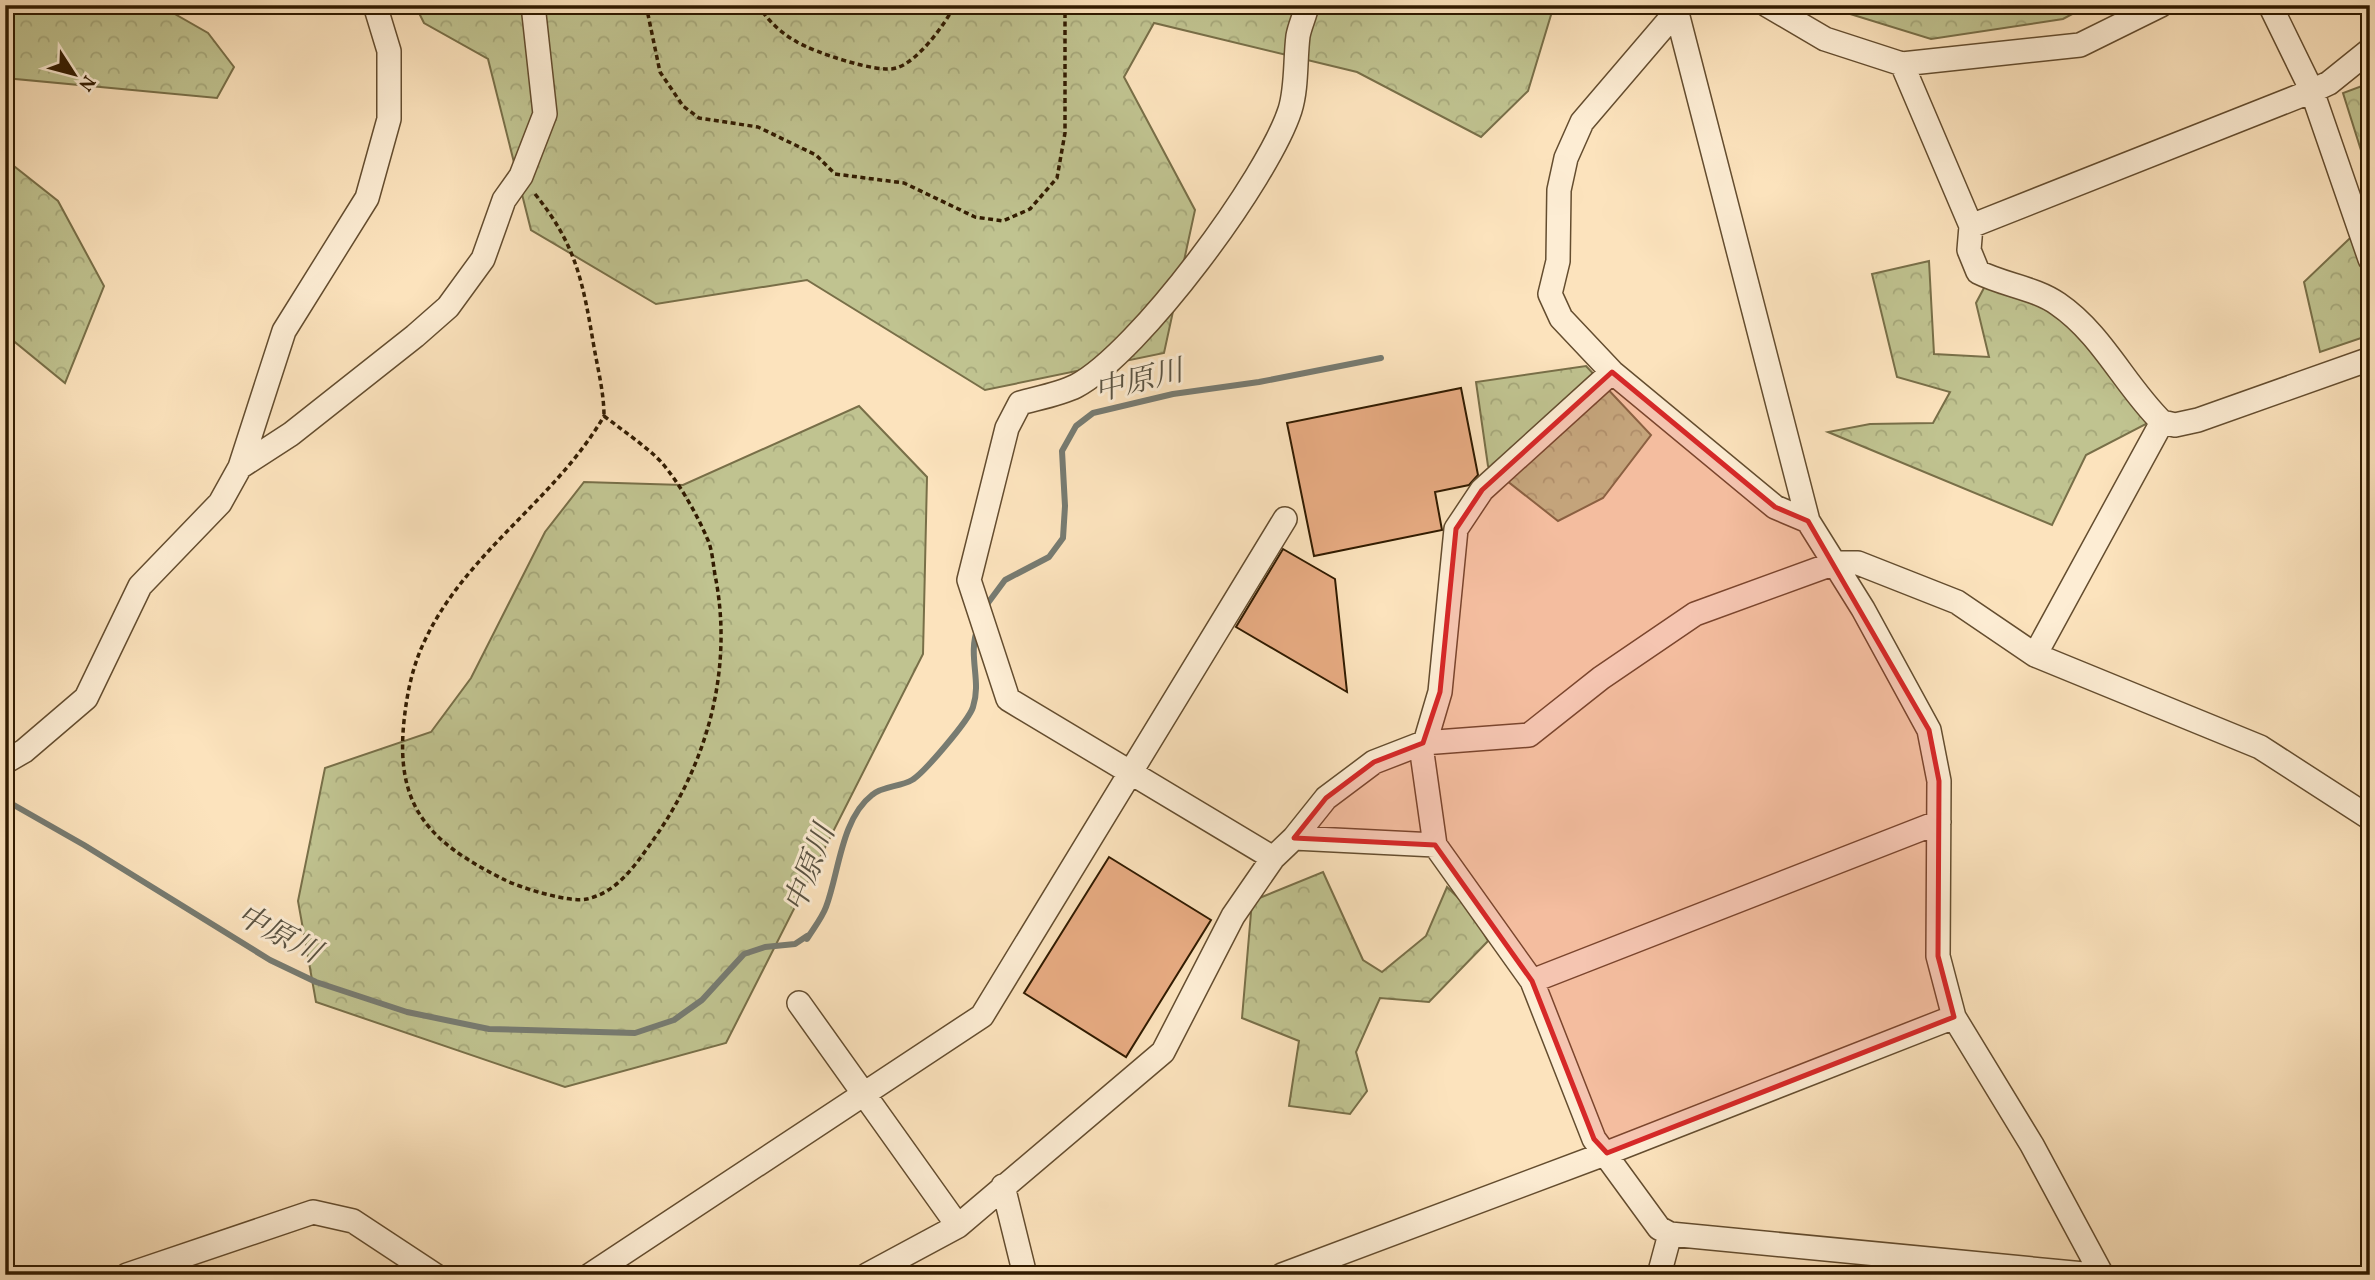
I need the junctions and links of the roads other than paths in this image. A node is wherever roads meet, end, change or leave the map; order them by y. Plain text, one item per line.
1 (375, 5) edge
2 (533, 5) edge
3 (1307, 5) edge
4 (1768, 5) edge
5 (2161, 5) edge
6 (2270, 5) edge
7 (1675, 9) edge
8 (2370, 50) edge
9 (1902, 64) junction
10 (2312, 91) junction
11 (1971, 226) junction
12 (2370, 259) edge
13 (2370, 359) edge
14 (1612, 372) junction
15 (2162, 422) junction
16 (240, 467) junction
17 (1285, 519) dead end
18 (1808, 521) junction
19 (1835, 563) junction
20 (2035, 655) junction
21 (1423, 743) junction
22 (5, 762) edge
23 (1132, 770) junction
24 (2370, 818) edge
25 (1939, 822) junction
26 (1294, 838) junction
27 (1435, 845) junction
28 (1273, 858) junction
29 (1532, 981) junction
30 (799, 1003) dead end
31 (1954, 1017) junction
32 (864, 1096) junction
33 (1607, 1153) junction
34 (1003, 1186) junction
35 (958, 1226) junction
36 (1670, 1234) junction
37 (2099, 1272) edge
38 (127, 1275) edge
39 (435, 1275) edge
40 (590, 1275) edge
41 (867, 1275) edge
42 (1026, 1275) edge
43 (1282, 1275) edge
44 (1659, 1275) edge

1 - 16 street
2 - 16 street
3 - 23 street
4 - 9 street
5 - 9 street
6 - 10 street
7 - 14 street
7 - 18 street
8 - 10 street
9 - 11 street
10 - 11 street
10 - 12 street
11 - 15 street
13 - 15 street
14 - 18 street
14 - 21 street
15 - 20 street
16 - 22 street
17 - 23 street
18 - 19 street
19 - 20 street
19 - 21 street
19 - 25 street
20 - 24 street
21 - 26 street
21 - 27 street
23 - 28 street
23 - 32 street
25 - 29 street
25 - 31 street
26 - 27 street
26 - 28 street
27 - 29 street
28 - 34 street
29 - 33 street
30 - 32 street
31 - 33 street
31 - 37 street
32 - 35 street
32 - 40 street
33 - 36 street
33 - 43 street
34 - 35 street
34 - 42 street
35 - 41 street
36 - 37 street
36 - 44 street
38 - 39 street

